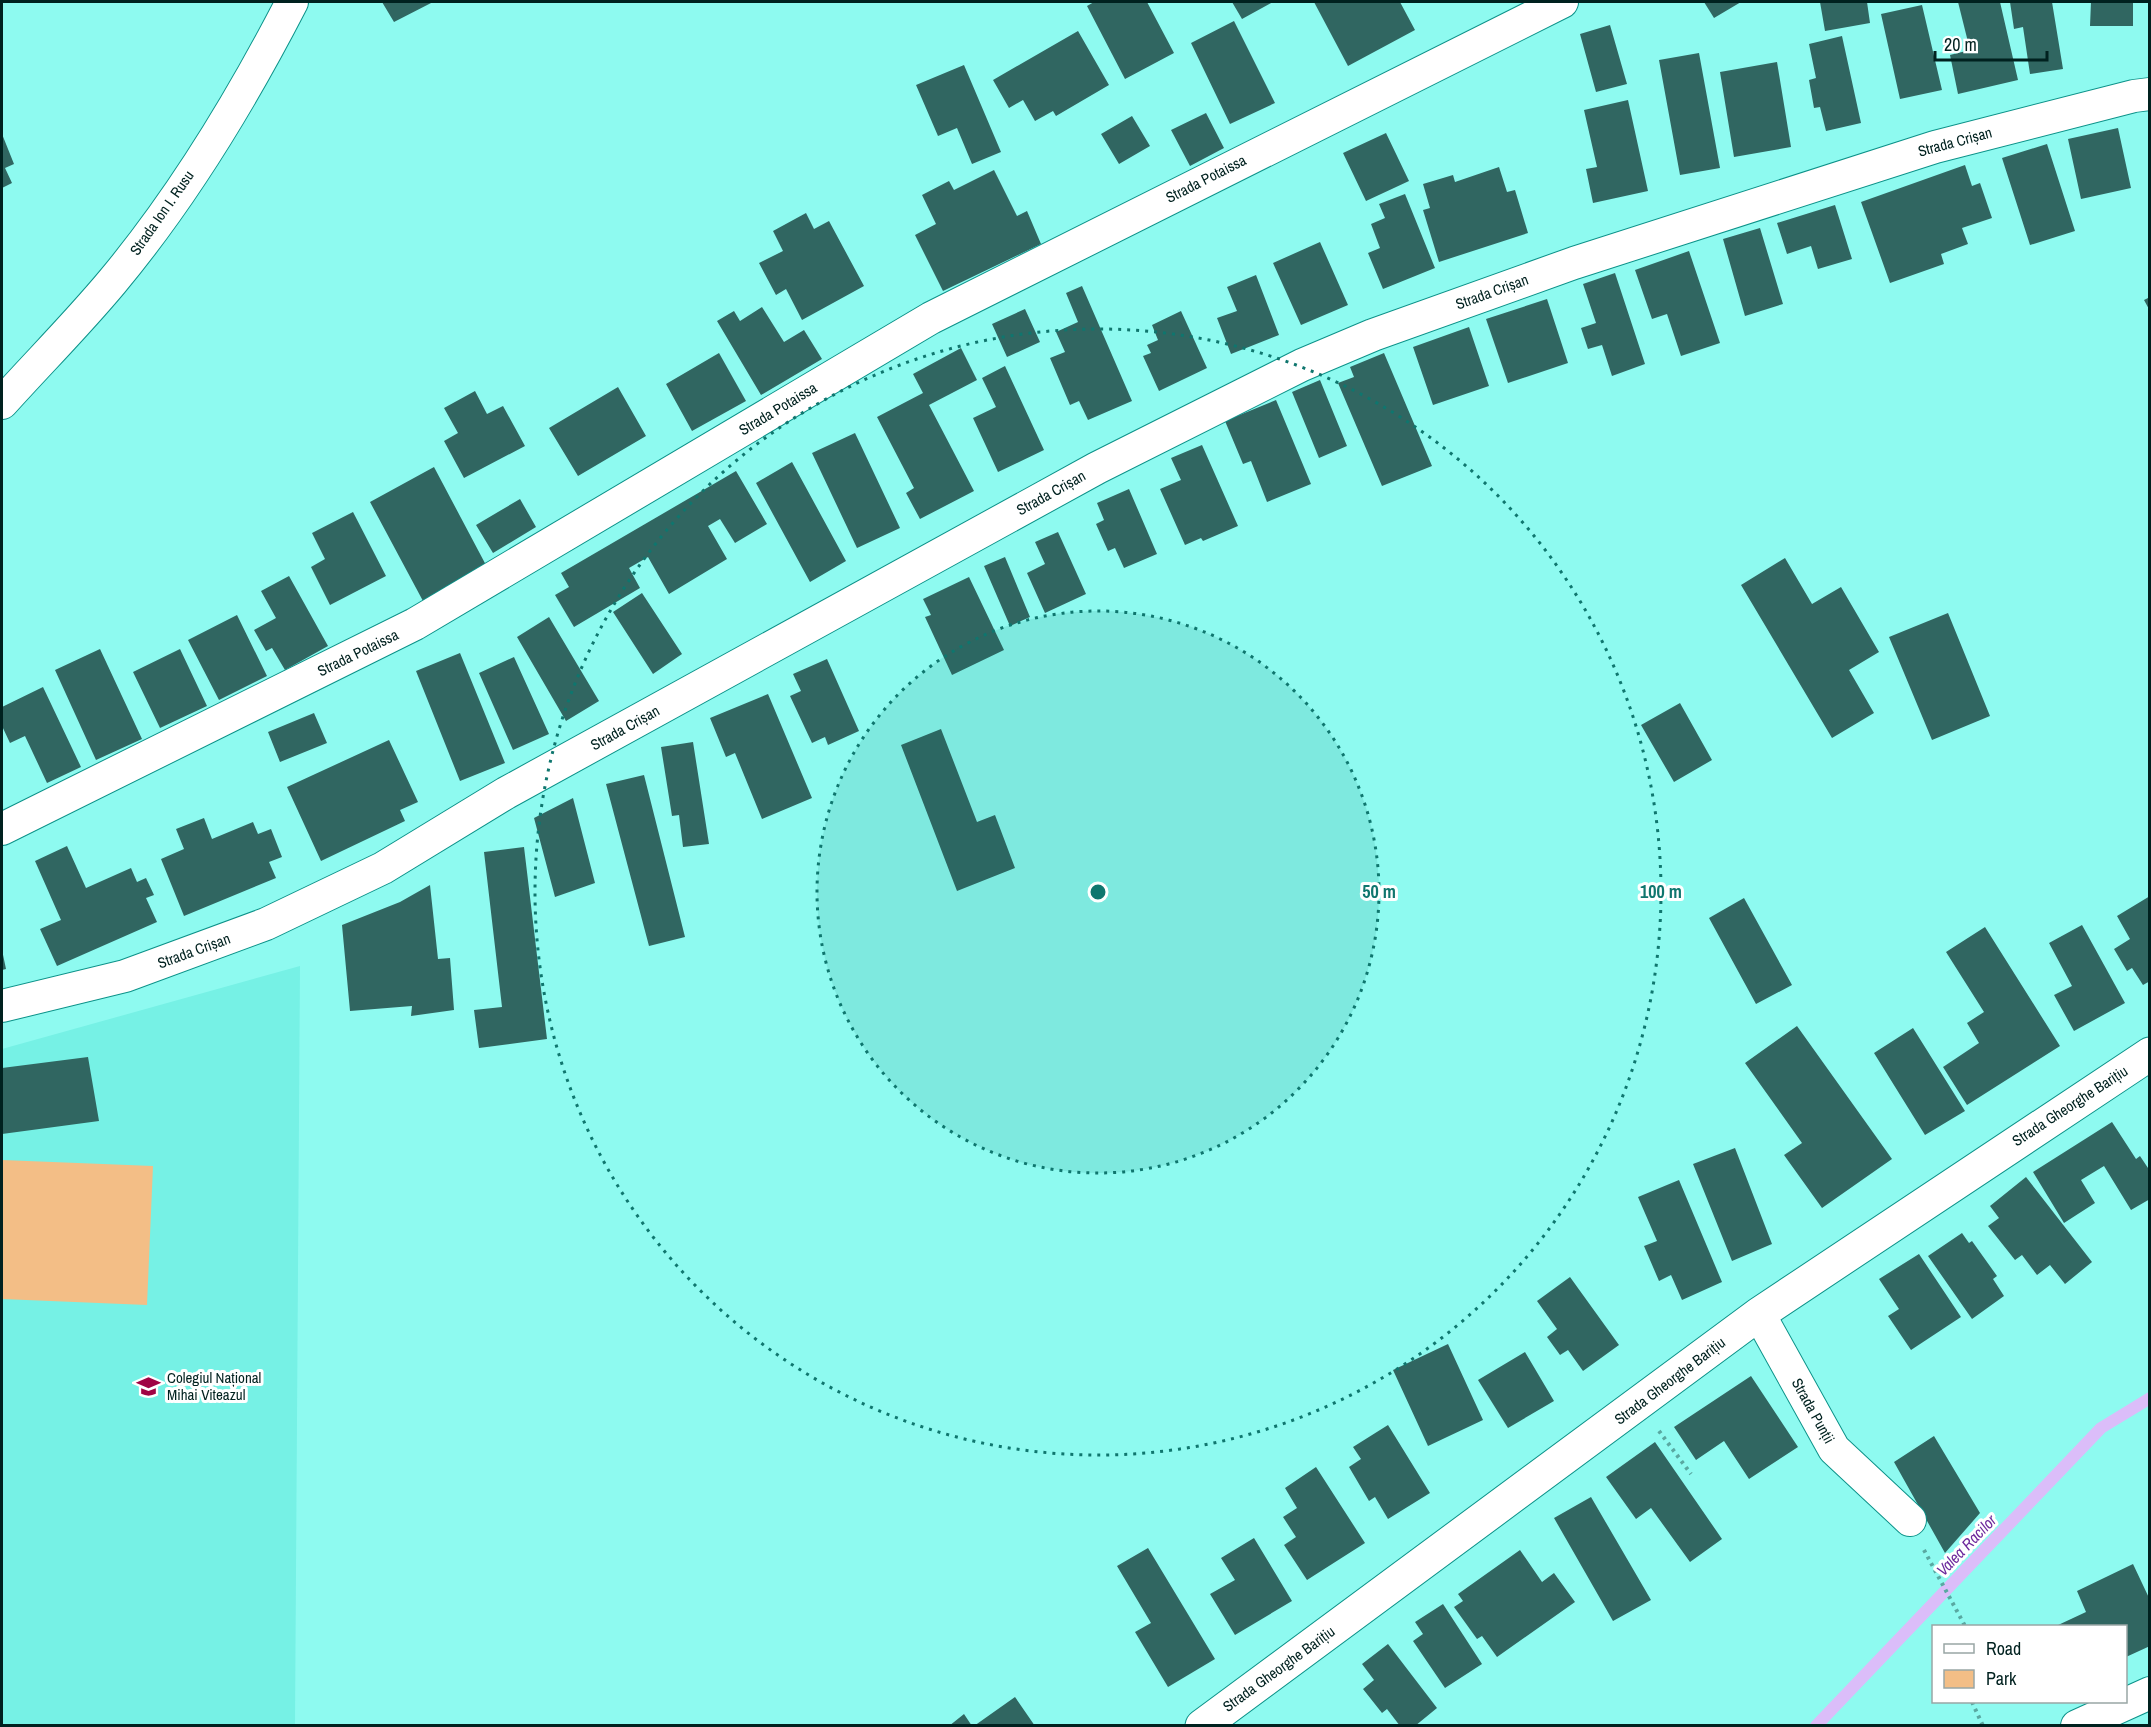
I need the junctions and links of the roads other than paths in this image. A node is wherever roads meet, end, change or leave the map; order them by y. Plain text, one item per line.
1 (292, 2) edge
2 (1562, 2) edge
3 (2150, 94) edge
4 (2, 403) edge
5 (2, 829) edge
6 (2, 1006) edge
7 (2150, 1054) edge
8 (1759, 1314) junction
9 (1910, 1520) dead end
10 (2150, 1693) edge
11 (1202, 1725) edge
12 (2077, 1725) edge

1 - 4 street, Strada Ion I. Rusu
2 - 5 street, Strada Potaissa
3 - 6 street, Strada Crișan
7 - 8 main road, Strada Gheorghe Barițiu
8 - 9 street, Strada Punții
8 - 11 main road, Strada Gheorghe Barițiu
10 - 12 street

